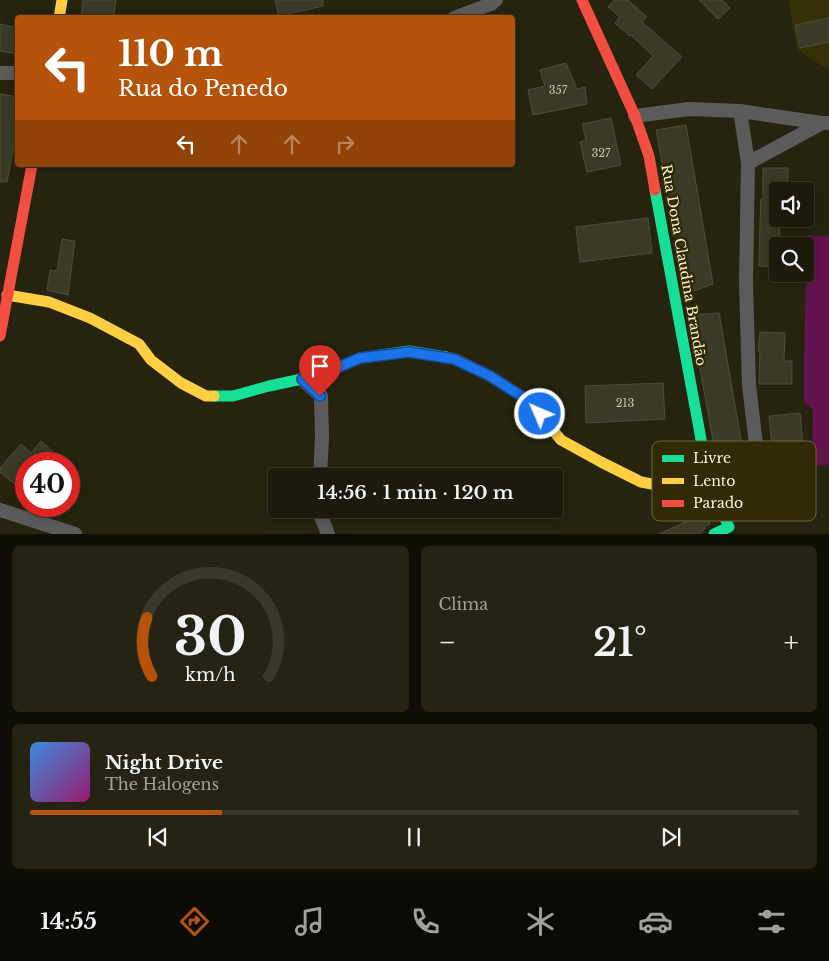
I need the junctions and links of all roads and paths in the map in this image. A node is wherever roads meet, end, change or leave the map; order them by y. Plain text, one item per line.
1 (62, 0) edge
2 (496, 0) edge
3 (582, 0) edge
4 (60, 15) edge
5 (462, 15) edge
6 (0, 73) edge
7 (15, 73) edge
8 (740, 111) junction
9 (635, 116) junction
10 (825, 123) edge
11 (748, 164) junction
12 (32, 167) edge
13 (7, 295) junction
14 (0, 336) edge
15 (302, 379) junction
16 (701, 441) edge
17 (756, 441) edge
18 (320, 468) edge
19 (652, 484) edge
20 (0, 510) edge
21 (322, 518) edge
22 (730, 530) edge
23 (75, 534) edge
24 (328, 534) edge
25 (714, 534) edge

1 - 4 street
2 - 5 street
3 - 9 street, Rua Dona Claudina Brandão
6 - 7 street
8 - 9 street
8 - 10 street
8 - 11 street
9 - 16 street, Rua Dona Claudina Brandão
10 - 11 street
11 - 17 street
12 - 13 street
13 - 14 street
13 - 15 street
15 - 18 street
15 - 19 street
20 - 23 street
21 - 24 street
22 - 25 street, Rua Dona Claudina Brandão

